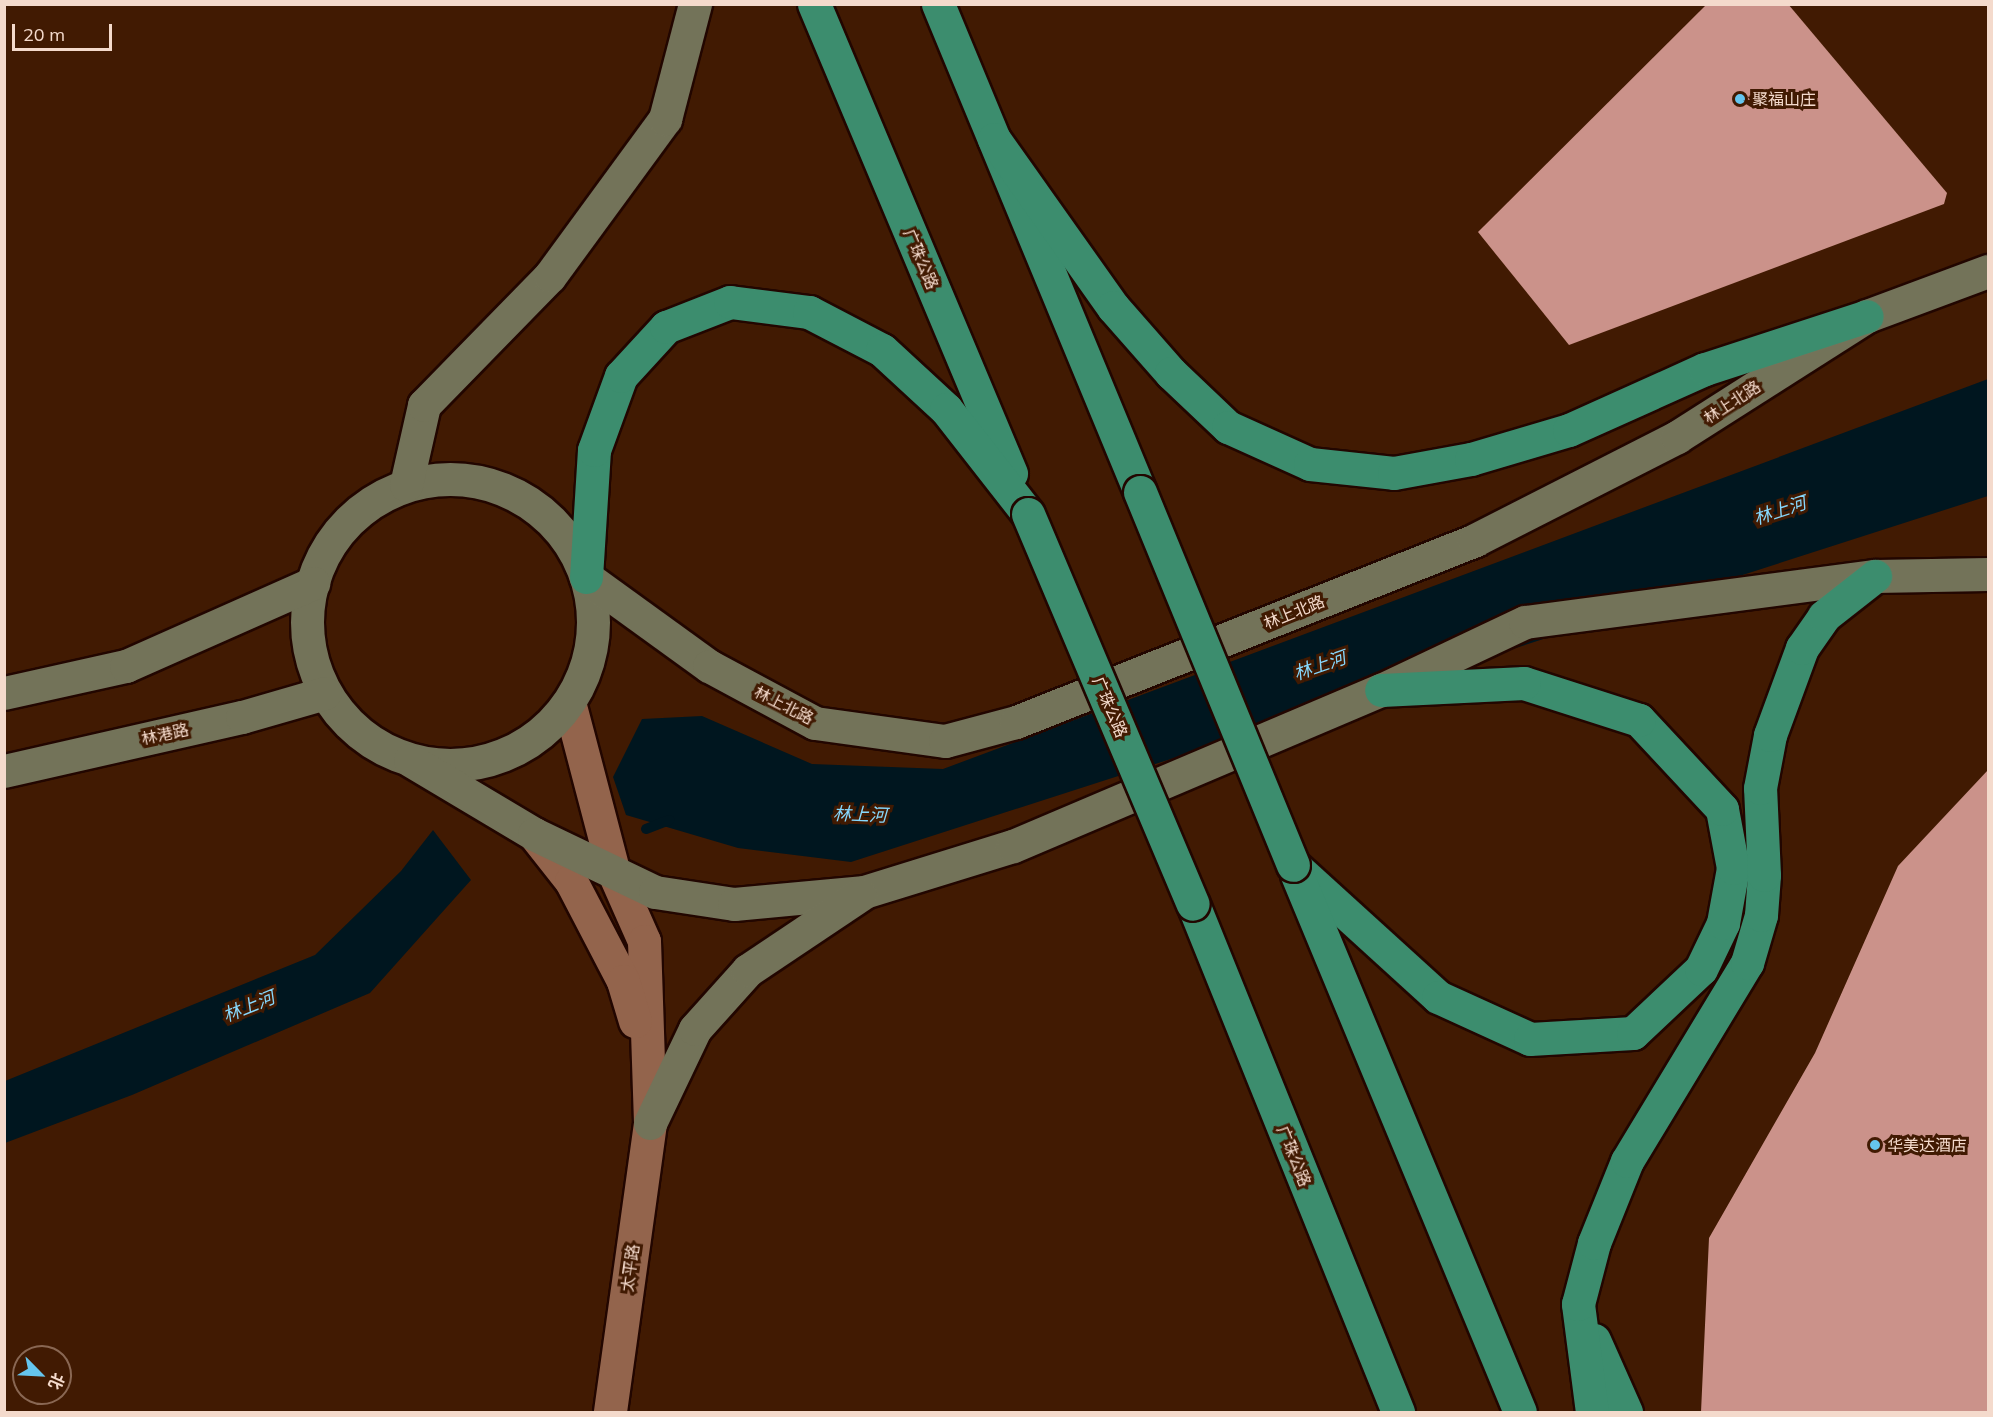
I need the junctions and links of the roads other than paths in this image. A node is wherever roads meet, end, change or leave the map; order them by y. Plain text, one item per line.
1 (695, 4) edge
2 (814, 4) edge
3 (938, 4) edge
4 (994, 139) junction
5 (1986, 270) edge
6 (1866, 316) junction
7 (406, 485) junction
8 (1028, 513) junction
9 (1989, 574) edge
10 (1875, 576) junction
11 (586, 577) junction
12 (313, 583) junction
13 (1382, 690) junction
14 (4, 693) edge
15 (325, 693) junction
16 (569, 702) junction
17 (410, 760) junction
18 (4, 771) edge
19 (534, 834) junction
20 (1293, 866) junction
21 (614, 873) junction
22 (864, 892) junction
23 (650, 1123) junction
24 (1578, 1304) junction
25 (610, 1413) edge
26 (1398, 1413) edge
27 (1520, 1413) edge
28 (1592, 1413) edge
29 (1626, 1413) edge

1 - 7 main road
2 - 8 highway, 广珠公路
3 - 4 highway
4 - 6 highway
4 - 20 highway, bridge
5 - 6 main road, 林上北路
6 - 11 main road, 林上北路
7 - 11 main road
7 - 12 main road
8 - 11 highway
8 - 26 highway, 广珠公路, bridge
9 - 10 main road
10 - 13 main road
10 - 24 highway
11 - 16 main road
12 - 14 main road
12 - 15 main road
13 - 20 highway
13 - 22 main road
15 - 17 main road
15 - 18 main road, 林港路
16 - 17 main road
16 - 21 street
17 - 19 main road
19 - 21 main road
19 - 23 street
20 - 27 highway
21 - 22 main road
21 - 23 street
22 - 23 main road
23 - 25 street, 太平路
24 - 28 highway
24 - 29 highway

